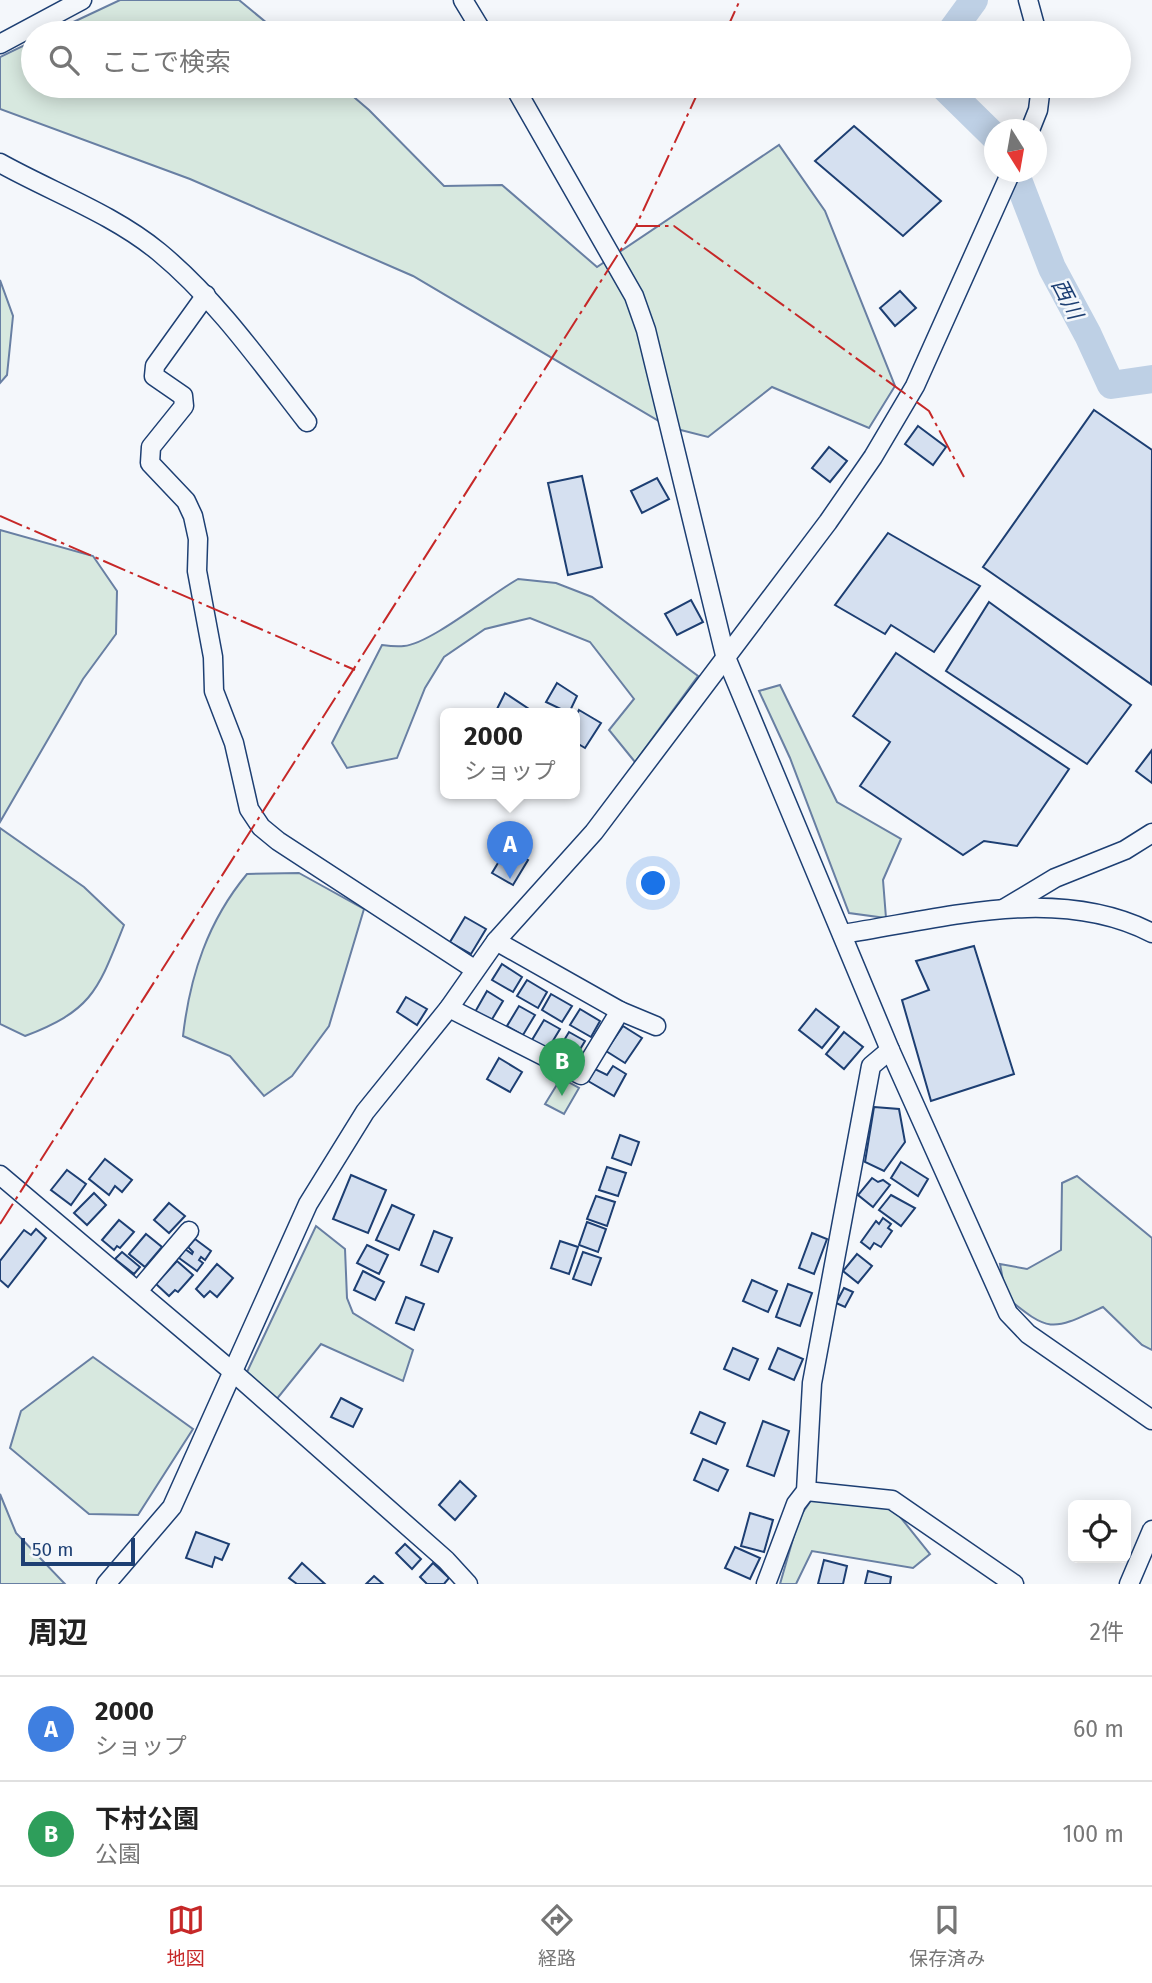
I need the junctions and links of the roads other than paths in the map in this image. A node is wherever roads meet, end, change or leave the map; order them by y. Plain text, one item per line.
1 (82, 0) edge
2 (463, 0) edge
3 (1028, 0) edge
4 (43, 21) edge
5 (476, 21) edge
6 (1034, 21) edge
7 (21, 33) edge
8 (0, 44) edge
9 (521, 98) edge
10 (1040, 98) edge
11 (1034, 119) edge
12 (0, 163) edge
13 (1006, 182) edge
14 (206, 295) junction
15 (307, 422) dead end
16 (724, 655) junction
17 (1152, 833) edge
18 (1002, 909) junction
19 (1152, 933) edge
20 (842, 934) junction
21 (496, 941) junction
22 (474, 969) junction
23 (449, 1008) junction
24 (620, 1011) junction
25 (656, 1026) dead end
26 (890, 1050) junction
27 (0, 1175) edge
28 (189, 1231) dead end
29 (138, 1291) junction
30 (233, 1372) junction
31 (1152, 1420) edge
32 (806, 1491) junction
33 (1152, 1530) edge
34 (106, 1584) edge
35 (468, 1584) edge
36 (766, 1584) edge
37 (1014, 1584) edge
38 (1129, 1584) edge

1 - 4 street
2 - 5 street
3 - 6 street
7 - 8 street
9 - 16 street
10 - 11 street
12 - 14 street
13 - 16 street
14 - 15 street
14 - 22 street
16 - 20 street
16 - 21 street
17 - 18 street
18 - 19 street
18 - 20 street
20 - 26 street
21 - 22 street
21 - 24 street
22 - 23 street
23 - 24 street
23 - 30 street
24 - 25 street
26 - 31 street
26 - 32 street
27 - 29 street
28 - 29 street
29 - 30 street
30 - 34 street
30 - 35 street
32 - 36 street
32 - 37 street
33 - 38 street

